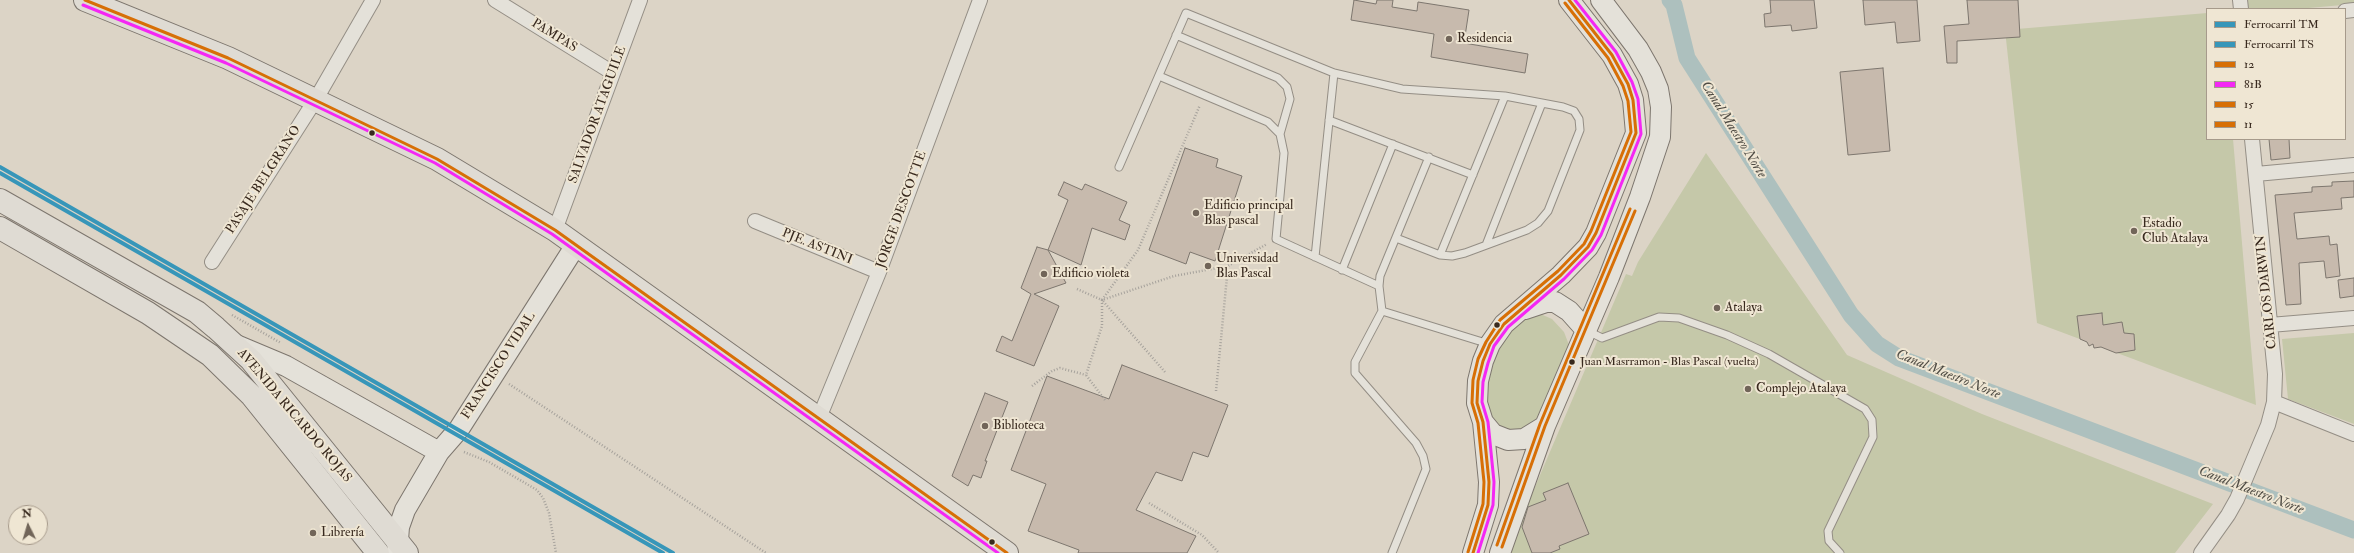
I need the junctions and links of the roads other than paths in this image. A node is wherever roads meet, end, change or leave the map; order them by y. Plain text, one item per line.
1 (85, 0) edge
2 (373, 0) edge
3 (495, 0) edge
4 (640, 0) edge
5 (980, 0) edge
6 (1600, 0) edge
7 (1570, 2) edge
8 (1176, 35) junction
9 (613, 73) junction
10 (1334, 73) junction
11 (1159, 76) junction
12 (1504, 96) junction
13 (316, 99) junction
14 (1542, 103) junction
15 (1329, 120) junction
16 (1280, 134) junction
17 (2252, 140) edge
18 (1393, 144) junction
19 (1429, 157) junction
20 (2354, 165) edge
21 (1119, 167) dead end
22 (2256, 174) junction
23 (1473, 175) junction
24 (1, 205) edge
25 (755, 221) dead end
26 (0, 228) edge
27 (555, 230) junction
28 (1396, 238) junction
29 (576, 245) junction
30 (1486, 245) junction
31 (1440, 255) junction
32 (1315, 257) junction
33 (212, 262) dead end
34 (1342, 270) junction
35 (879, 272) junction
36 (1378, 286) junction
37 (1382, 312) junction
38 (1518, 313) junction
39 (2354, 318) edge
40 (2270, 325) junction
41 (1586, 330) junction
42 (235, 344) junction
43 (1490, 344) junction
44 (2274, 402) junction
45 (819, 418) junction
46 (1483, 422) junction
47 (1545, 426) junction
48 (2354, 434) edge
49 (442, 448) junction
50 (400, 550) edge
51 (378, 553) edge
52 (1007, 553) edge
53 (1392, 553) edge
54 (1473, 553) edge
55 (1500, 553) edge
56 (1840, 553) edge
57 (2201, 553) edge

1 - 13 main road
2 - 13 street, PASAJE BELGRANO
3 - 9 street, PAMPAS
4 - 9 street, SALVADOR ATAGUILE
5 - 35 street, JORGE DESCOTTE
6 - 41 main road
7 - 38 main road
8 - 10 lane
8 - 11 lane
8 - 16 lane
9 - 27 street, SALVADOR ATAGUILE
10 - 12 lane
10 - 15 lane
11 - 16 lane
11 - 21 lane
12 - 14 lane
12 - 23 lane
13 - 27 main road
13 - 33 street, PASAJE BELGRANO
14 - 30 lane
14 - 30 lane
15 - 18 lane
15 - 32 lane
16 - 32 lane
17 - 22 street, CARLOS DARWIN
18 - 19 lane
18 - 34 lane
19 - 23 lane
19 - 28 lane
20 - 22 street
22 - 40 street, CARLOS DARWIN
23 - 31 lane
24 - 42 main road, AVENIDA RICARDO ROJAS
25 - 35 street, PJE. ASTINI
26 - 51 main road, AVENIDA RICARDO ROJAS
27 - 29 main road
28 - 31 lane
28 - 36 lane
29 - 45 main road
29 - 49 main road, FRANCISCO VIDAL
30 - 31 lane
32 - 34 lane
34 - 36 lane
35 - 45 street, JORGE DESCOTTE
36 - 37 lane
37 - 43 lane
37 - 53 lane
38 - 41 main road
38 - 43 main road
39 - 40 street
40 - 44 street, CARLOS DARWIN
41 - 47 main road
41 - 56 lane
42 - 49 main road
42 - 50 main road, AVENIDA RICARDO ROJAS
43 - 46 main road
44 - 48 street
44 - 57 street, CARLOS DARWIN
45 - 52 main road
46 - 47 main road
46 - 54 main road
47 - 55 main road
49 - 50 main road, FRANCISCO VIDAL

